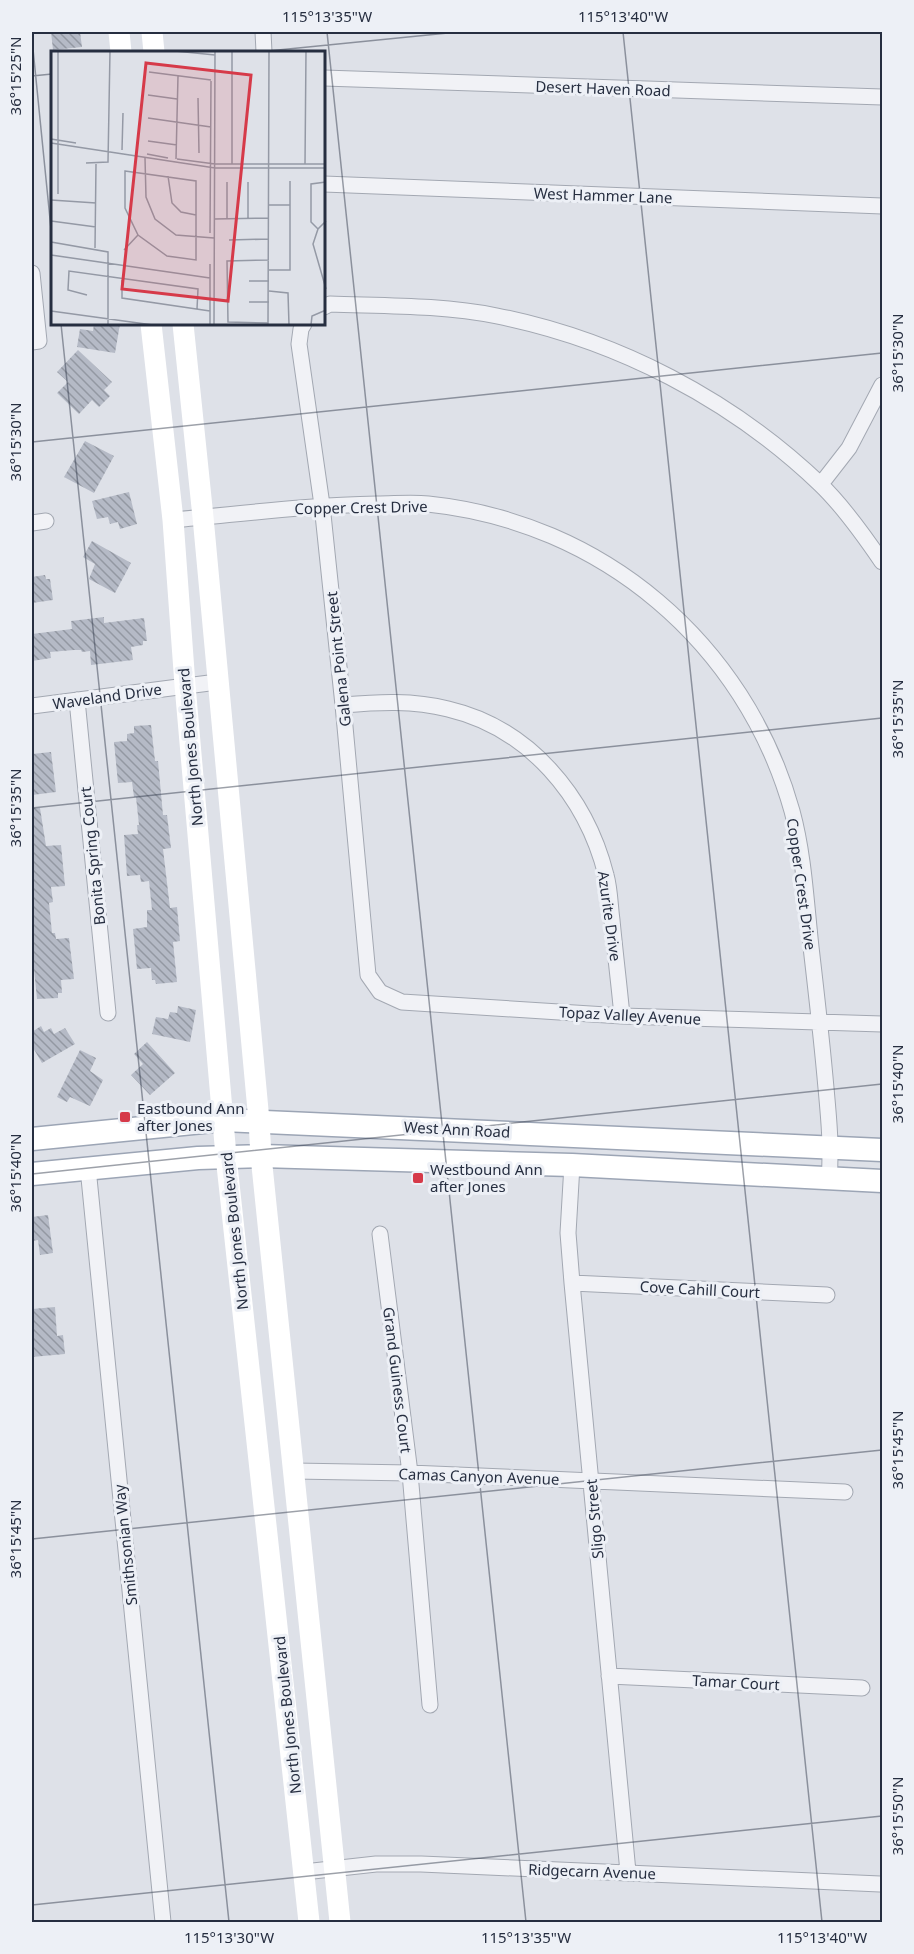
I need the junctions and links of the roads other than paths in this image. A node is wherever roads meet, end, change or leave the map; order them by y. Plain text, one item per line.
1 (119, 32) edge
2 (152, 32) edge
3 (263, 32) edge
4 (121, 51) edge
5 (154, 51) edge
6 (264, 51) edge
7 (326, 78) edge
8 (882, 97) edge
9 (326, 184) edge
10 (882, 206) edge
11 (32, 273) edge
12 (326, 306) edge
13 (152, 326) edge
14 (183, 326) edge
15 (303, 326) edge
16 (35, 342) edge
17 (882, 385) edge
18 (821, 484) junction
19 (322, 505) junction
20 (203, 518) junction
21 (173, 520) junction
22 (882, 562) edge
23 (218, 682) junction
24 (185, 685) junction
25 (77, 700) junction
26 (343, 705) junction
27 (32, 706) edge
28 (380, 992) joint
29 (108, 1013) dead end
30 (622, 1016) junction
31 (819, 1022) junction
32 (882, 1024) edge
33 (223, 1120) junction
34 (259, 1121) junction
35 (32, 1140) edge
36 (664, 1140) junction
37 (831, 1148) junction
38 (882, 1150) edge
39 (226, 1156) junction
40 (261, 1156) junction
41 (572, 1166) junction
42 (88, 1168) junction
43 (32, 1174) edge
44 (829, 1179) junction
45 (882, 1181) edge
46 (380, 1234) dead end
47 (572, 1284) junction
48 (827, 1295) dead end
49 (294, 1471) junction
50 (410, 1473) junction
51 (591, 1480) junction
52 (845, 1492) dead end
53 (609, 1676) junction
54 (862, 1688) dead end
55 (430, 1706) dead end
56 (335, 1869) junction
57 (304, 1872) junction
58 (628, 1872) junction
59 (880, 1884) dead end
60 (163, 1923) edge
61 (309, 1923) edge
62 (340, 1923) edge

1 - 4 main road
2 - 5 main road
3 - 6 street
7 - 8 street, Desert Haven Road
9 - 10 street, West Hammer Lane
11 - 16 street
12 - 18 street
13 - 21 main road, North Jones Boulevard
14 - 20 main road
15 - 19 street, Galena Point Street
17 - 18 street
18 - 22 street
19 - 20 street, Copper Crest Drive
19 - 26 street, Galena Point Street
19 - 31 street, Copper Crest Drive
20 - 21 street, Copper Crest Drive
20 - 23 main road
21 - 24 main road, North Jones Boulevard
23 - 24 street, Waveland Drive
23 - 34 main road
24 - 25 street, Waveland Drive
24 - 33 main road, North Jones Boulevard
25 - 27 street, Waveland Drive
25 - 29 street, Bonita Spring Court
26 - 28 street, Galena Point Street
26 - 30 street, Azurite Drive
28 - 30 street, Topaz Valley Avenue
30 - 31 street, Topaz Valley Avenue
31 - 32 street, Topaz Valley Avenue
31 - 37 street, Copper Crest Drive
33 - 34 main road, West Ann Road
33 - 35 main road, West Ann Road
33 - 39 main road, North Jones Boulevard
34 - 36 main road, West Ann Road
34 - 40 main road
36 - 37 main road, West Ann Road
36 - 41 main road
37 - 38 main road, West Ann Road
37 - 44 street, Copper Crest Drive
39 - 40 main road
39 - 42 main road
39 - 57 main road, North Jones Boulevard
40 - 41 main road
40 - 49 main road
41 - 44 main road
41 - 47 street, Sligo Street
42 - 43 main road
42 - 60 street, Smithsonian Way
44 - 45 main road
46 - 50 street, Grand Guiness Court
47 - 48 street, Cove Cahill Court
47 - 51 street, Sligo Street
49 - 50 street, Camas Canyon Avenue
49 - 56 main road
50 - 51 street, Camas Canyon Avenue
50 - 55 street, Grand Guiness Court
51 - 52 street, Camas Canyon Avenue
51 - 53 street, Sligo Street
53 - 54 street, Tamar Court
53 - 58 street, Sligo Street
56 - 57 street, Ridgecarn Avenue
56 - 58 street, Ridgecarn Avenue
56 - 62 main road
57 - 61 main road, North Jones Boulevard
58 - 59 street, Ridgecarn Avenue

